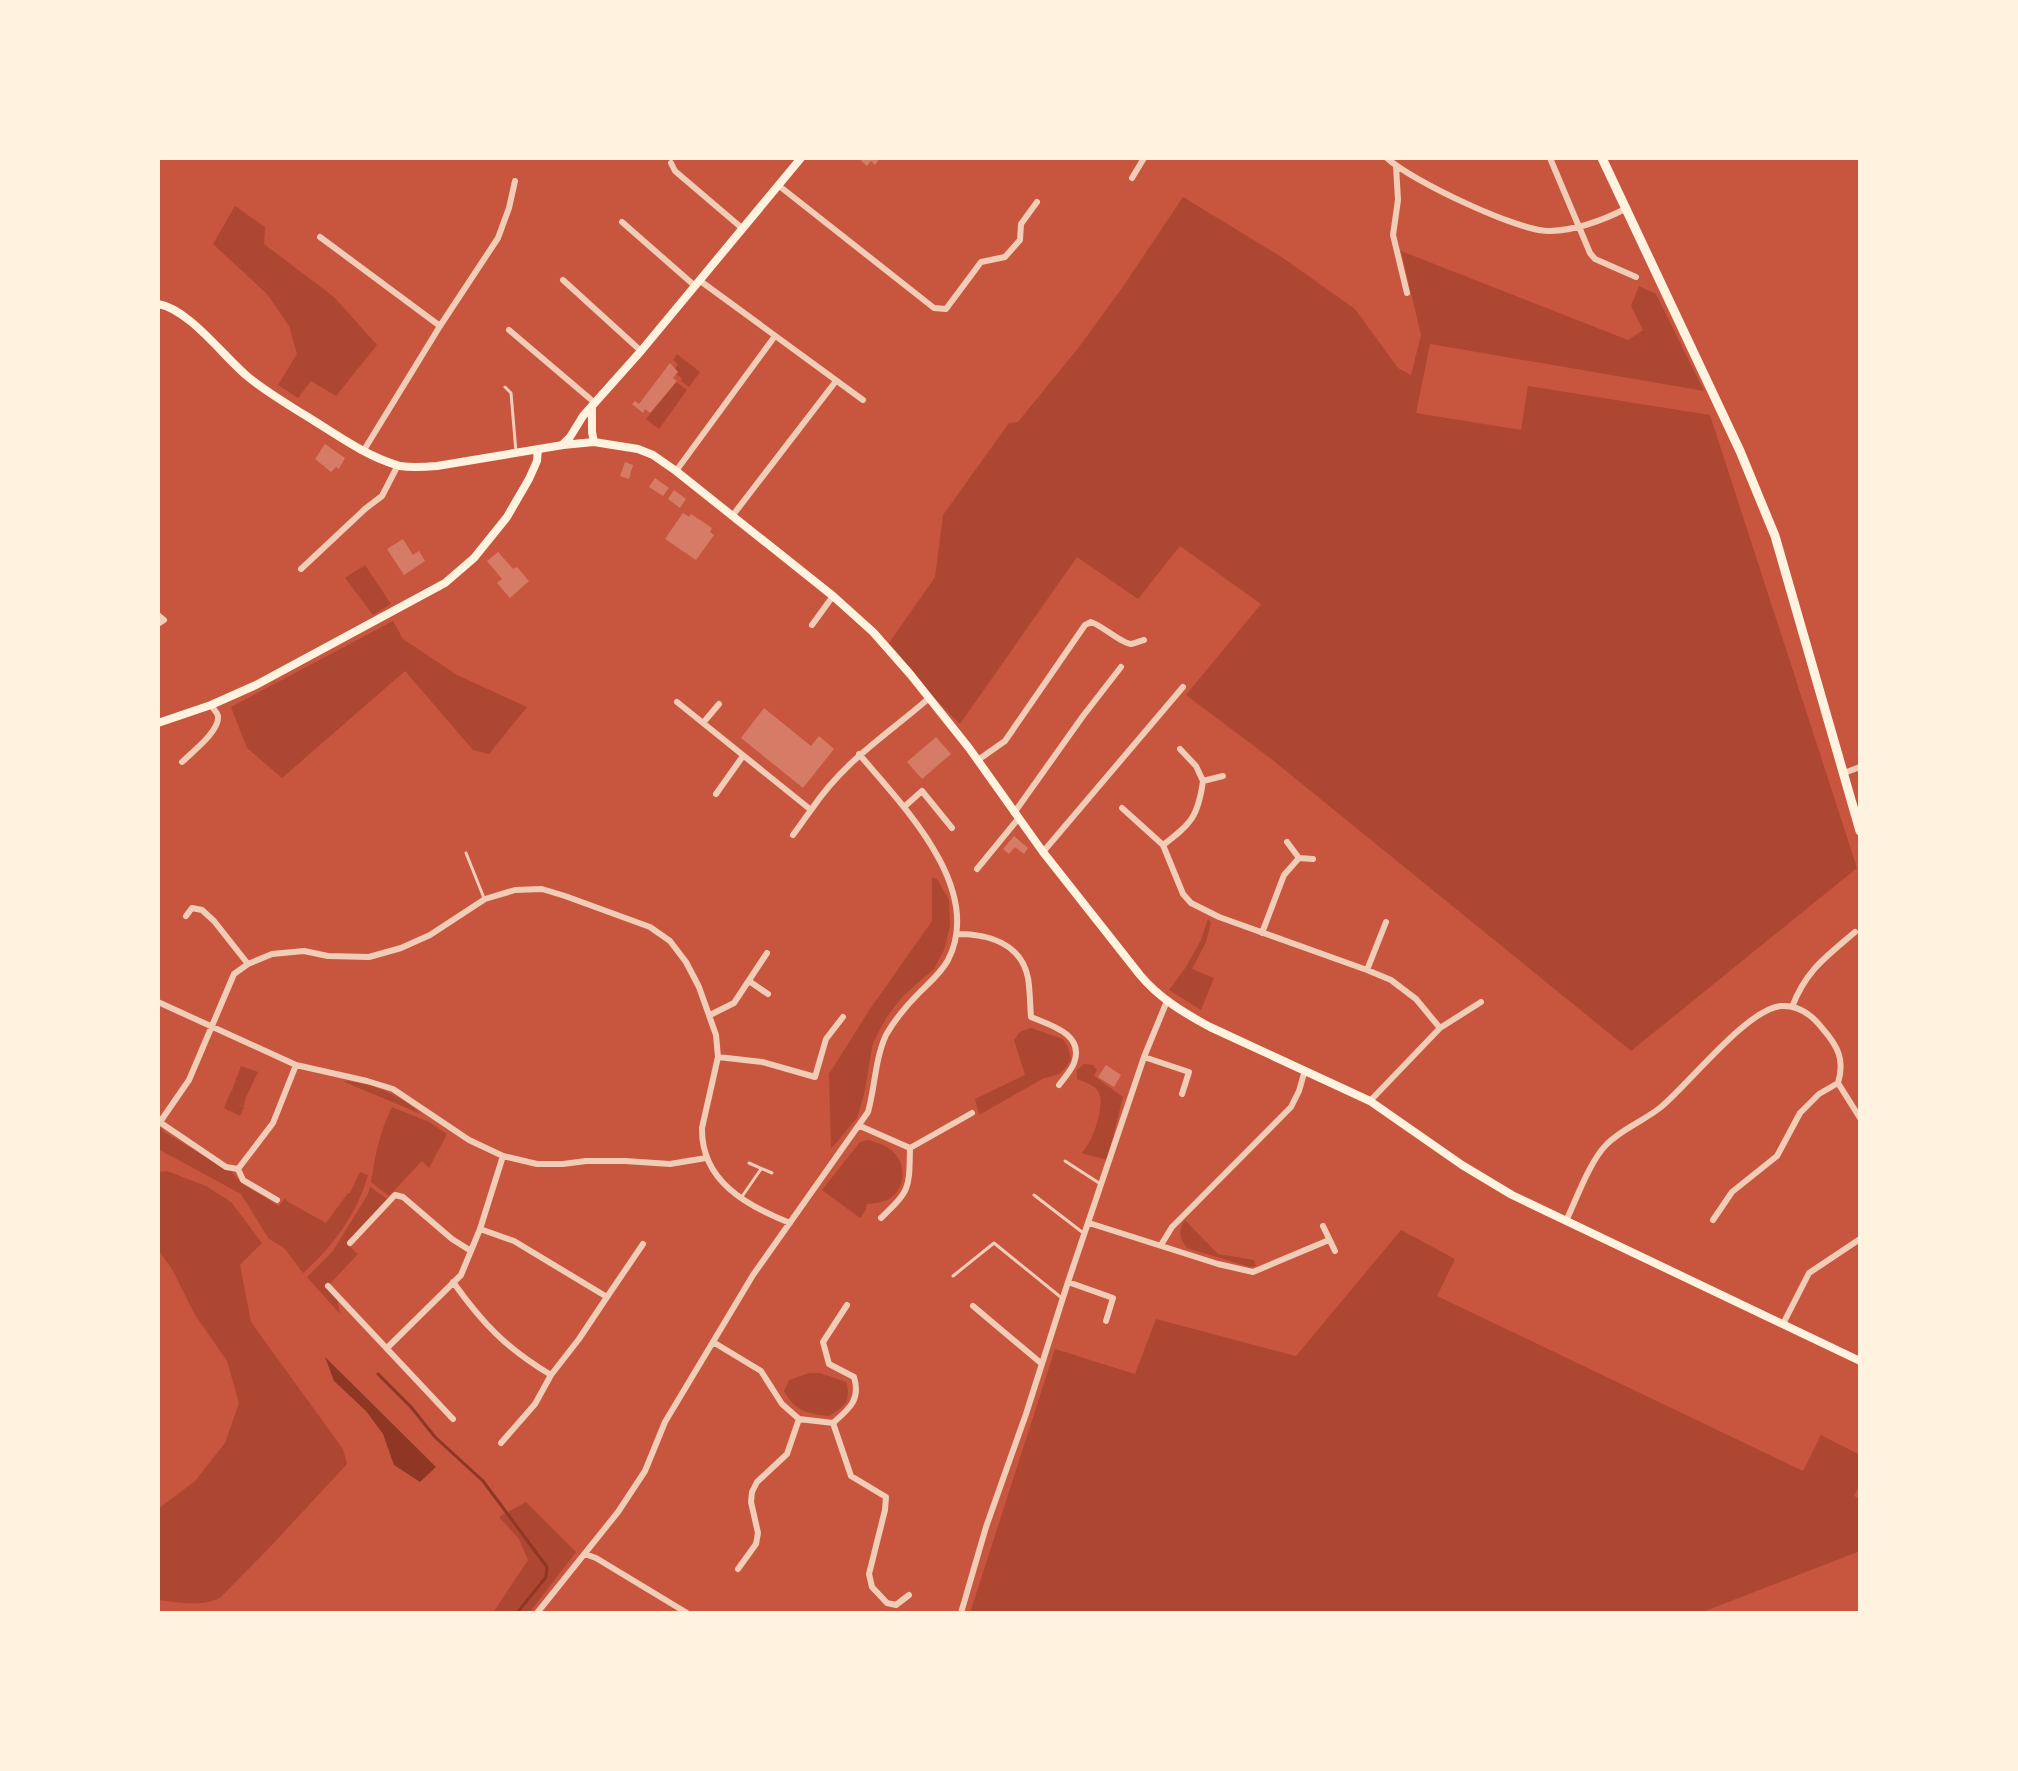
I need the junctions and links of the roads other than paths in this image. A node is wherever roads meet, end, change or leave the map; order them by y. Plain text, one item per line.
1 (801, 158) edge
2 (1144, 158) edge
3 (1387, 158) edge
4 (1550, 158) edge
5 (1602, 158) edge
6 (671, 163) dead end
7 (1396, 166) junction
8 (1132, 178) dead end
9 (515, 181) dead end
10 (778, 185) junction
11 (1037, 202) dead end
12 (1627, 208) junction
13 (622, 222) dead end
14 (1580, 227) junction
15 (743, 229) junction
16 (320, 237) dead end
17 (1636, 277) dead end
18 (563, 280) dead end
19 (697, 283) junction
20 (1407, 293) dead end
21 (158, 304) edge
22 (440, 326) junction
23 (509, 330) dead end
24 (775, 336) junction
25 (641, 351) junction
26 (836, 381) junction
27 (505, 387) dead end
28 (863, 400) dead end
29 (594, 405) junction
30 (594, 442) junction
31 (563, 445) junction
32 (538, 449) junction
33 (364, 450) junction
34 (516, 453) junction
35 (398, 465) junction
36 (676, 471) junction
37 (733, 515) junction
38 (301, 569) dead end
39 (833, 596) junction
40 (158, 615) edge
41 (158, 624) edge
42 (812, 625) dead end
43 (1144, 640) dead end
44 (1121, 667) dead end
45 (1183, 687) dead end
46 (928, 699) junction
47 (677, 702) dead end
48 (719, 704) dead end
49 (211, 705) junction
50 (158, 723) edge
51 (703, 723) junction
52 (1180, 749) dead end
53 (859, 754) junction
54 (743, 756) junction
55 (978, 760) junction
56 (182, 762) dead end
57 (1860, 767) edge
58 (1844, 773) junction
59 (1223, 776) dead end
60 (1203, 781) junction
61 (716, 794) dead end
62 (904, 807) junction
63 (1122, 808) dead end
64 (811, 810) junction
65 (1016, 816) junction
66 (952, 828) dead end
67 (1860, 831) edge
68 (793, 835) dead end
69 (1287, 842) dead end
70 (1163, 845) junction
71 (1043, 852) junction
72 (466, 853) dead end
73 (1299, 858) junction
74 (1313, 859) dead end
75 (977, 869) dead end
76 (485, 899) junction
77 (186, 916) dead end
78 (1386, 922) dead end
79 (1855, 932) dead end
80 (1262, 933) junction
81 (957, 934) junction
82 (767, 953) dead end
83 (248, 964) junction
84 (1367, 970) junction
85 (749, 981) junction
86 (768, 994) dead end
87 (1167, 1001) junction
88 (158, 1002) edge
89 (1481, 1002) dead end
90 (1792, 1007) junction
91 (710, 1015) junction
92 (843, 1017) dead end
93 (211, 1027) junction
94 (1440, 1028) junction
95 (718, 1057) junction
96 (1144, 1057) junction
97 (296, 1065) junction
98 (1305, 1070) junction
99 (1838, 1083) junction
100 (1059, 1085) dead end
101 (1182, 1094) dead end
102 (1370, 1101) junction
103 (972, 1113) dead end
104 (1860, 1118) edge
105 (159, 1121) edge
106 (860, 1126) junction
107 (910, 1148) junction
108 (503, 1156) junction
109 (706, 1158) junction
110 (1065, 1161) dead end
111 (749, 1163) dead end
112 (238, 1169) junction
113 (761, 1169) junction
114 (772, 1173) dead end
115 (1102, 1185) junction
116 (1034, 1195) dead end
117 (741, 1198) junction
118 (277, 1200) dead end
119 (881, 1218) dead end
120 (1713, 1220) dead end
121 (1566, 1221) junction
122 (790, 1223) junction
123 (1089, 1223) junction
124 (1323, 1226) dead end
125 (480, 1229) junction
126 (1085, 1235) junction
127 (1860, 1239) edge
128 (1329, 1240) junction
129 (350, 1243) dead end
130 (643, 1244) dead end
131 (1161, 1245) junction
132 (471, 1251) junction
133 (1335, 1251) dead end
134 (953, 1276) dead end
135 (453, 1282) junction
136 (1068, 1282) junction
137 (328, 1286) dead end
138 (607, 1297) junction
139 (1063, 1299) junction
140 (847, 1305) dead end
141 (973, 1306) dead end
142 (1106, 1321) dead end
143 (1783, 1324) junction
144 (713, 1342) junction
145 (387, 1348) junction
146 (1860, 1361) edge
147 (1042, 1364) junction
148 (551, 1375) junction
149 (453, 1419) dead end
150 (799, 1419) junction
151 (833, 1423) junction
152 (501, 1443) dead end
153 (585, 1554) junction
154 (738, 1569) dead end
155 (909, 1595) dead end
156 (537, 1613) edge
157 (687, 1613) edge
158 (961, 1613) edge

1 - 10 main road
2 - 8 street
3 - 7 street
4 - 14 street
5 - 12 main road
6 - 15 street
7 - 14 street
7 - 20 street
9 - 22 street
10 - 11 street
10 - 15 main road
12 - 14 street
12 - 58 main road
13 - 19 street
14 - 17 street
15 - 19 main road
16 - 22 street
18 - 25 street
19 - 24 street
19 - 25 main road
21 - 33 main road
22 - 33 street
23 - 29 street
24 - 26 street
24 - 36 street
25 - 29 main road
26 - 28 street
26 - 37 street
27 - 34 lane
29 - 30 main road
29 - 31 main road
30 - 31 main road
30 - 36 main road
31 - 32 main road
32 - 34 main road
32 - 49 main road
33 - 35 main road
34 - 35 main road
35 - 38 street
36 - 37 main road
37 - 39 main road
39 - 42 street
39 - 46 main road
40 - 41 street
43 - 55 street
44 - 65 street
45 - 71 street
46 - 53 street
46 - 55 main road
47 - 51 street
48 - 51 street
49 - 50 main road
49 - 56 street
51 - 54 street
52 - 60 street
53 - 62 street
53 - 64 street
54 - 61 street
54 - 64 street
55 - 65 main road
57 - 58 street
58 - 67 main road
59 - 60 street
60 - 70 street
62 - 66 street
62 - 81 street
63 - 70 street
64 - 68 street
65 - 71 main road
65 - 75 street
69 - 73 street
70 - 80 street
71 - 87 main road
72 - 76 lane
73 - 74 street
73 - 80 street
76 - 83 street
76 - 91 street
77 - 83 street
78 - 84 street
79 - 90 street
80 - 84 street
81 - 100 street
81 - 106 street
82 - 85 street
83 - 93 street
84 - 94 street
85 - 86 street
85 - 91 street
87 - 96 street
87 - 98 main road
88 - 93 street
89 - 94 street
90 - 99 street
90 - 121 street
91 - 95 street
92 - 95 street
93 - 97 street
93 - 105 street
94 - 102 street
95 - 109 street
96 - 101 street
96 - 115 street
97 - 108 street
97 - 112 street
98 - 102 main road
98 - 131 street
99 - 104 street
99 - 120 street
102 - 121 main road
103 - 107 street
105 - 112 street
106 - 107 street
106 - 122 street
107 - 119 street
108 - 109 street
108 - 125 street
109 - 117 street
110 - 115 lane
111 - 113 lane
112 - 118 street
113 - 114 lane
113 - 117 lane
115 - 123 street
116 - 126 lane
117 - 122 street
121 - 143 main road
122 - 144 street
123 - 126 street
123 - 131 street
124 - 128 street
125 - 132 street
125 - 138 street
126 - 136 street
127 - 143 street
128 - 131 street
128 - 133 street
129 - 132 street
130 - 138 street
132 - 135 street
134 - 139 lane
135 - 145 street
135 - 148 street
136 - 139 street
136 - 142 street
137 - 145 street
138 - 148 street
139 - 147 street
140 - 151 street
141 - 147 street
143 - 146 main road
144 - 150 street
144 - 153 street
145 - 149 street
147 - 158 street
148 - 152 street
150 - 151 street
150 - 154 street
151 - 155 street
153 - 156 street
153 - 157 street

